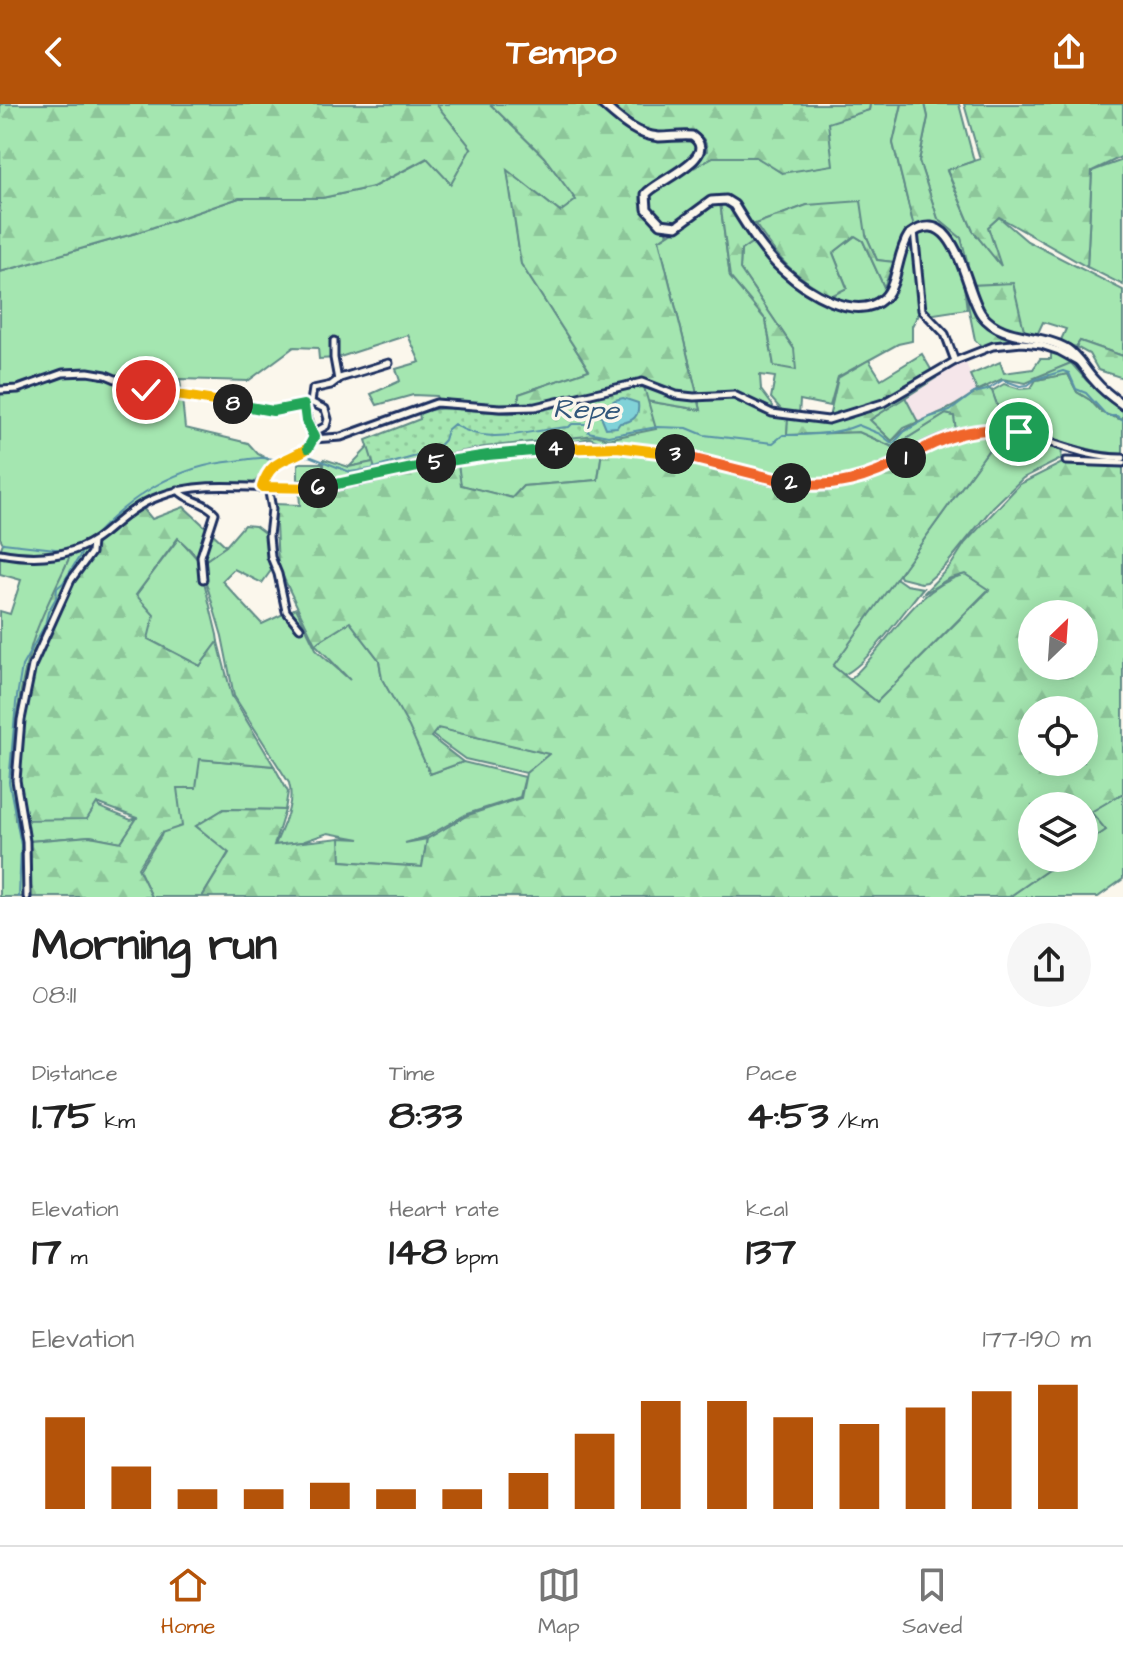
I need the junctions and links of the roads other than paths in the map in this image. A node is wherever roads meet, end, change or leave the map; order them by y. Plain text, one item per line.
1 (602, 104) edge
2 (914, 231) junction
3 (334, 341) dead end
4 (955, 361) junction
5 (389, 363) dead end
6 (1081, 363) junction
7 (338, 380) junction
8 (0, 390) edge
9 (311, 402) junction
10 (304, 405) junction
11 (1123, 405) edge
12 (313, 436) junction
13 (1066, 461) dead end
14 (1123, 461) edge
15 (265, 487) junction
16 (178, 490) junction
17 (92, 542) junction
18 (0, 553) edge
19 (203, 579) dead end
20 (300, 628) dead end
21 (27, 897) edge

1 - 2 main road
2 - 4 street
2 - 6 main road
3 - 7 street
4 - 6 street
4 - 12 street
5 - 7 street
6 - 11 main road
7 - 9 street
8 - 10 street
9 - 10 street
9 - 12 street
10 - 12 street
12 - 15 street
13 - 14 street
14 - 15 street
15 - 16 street
15 - 20 street
16 - 17 street
16 - 19 street
17 - 18 street
17 - 21 street

